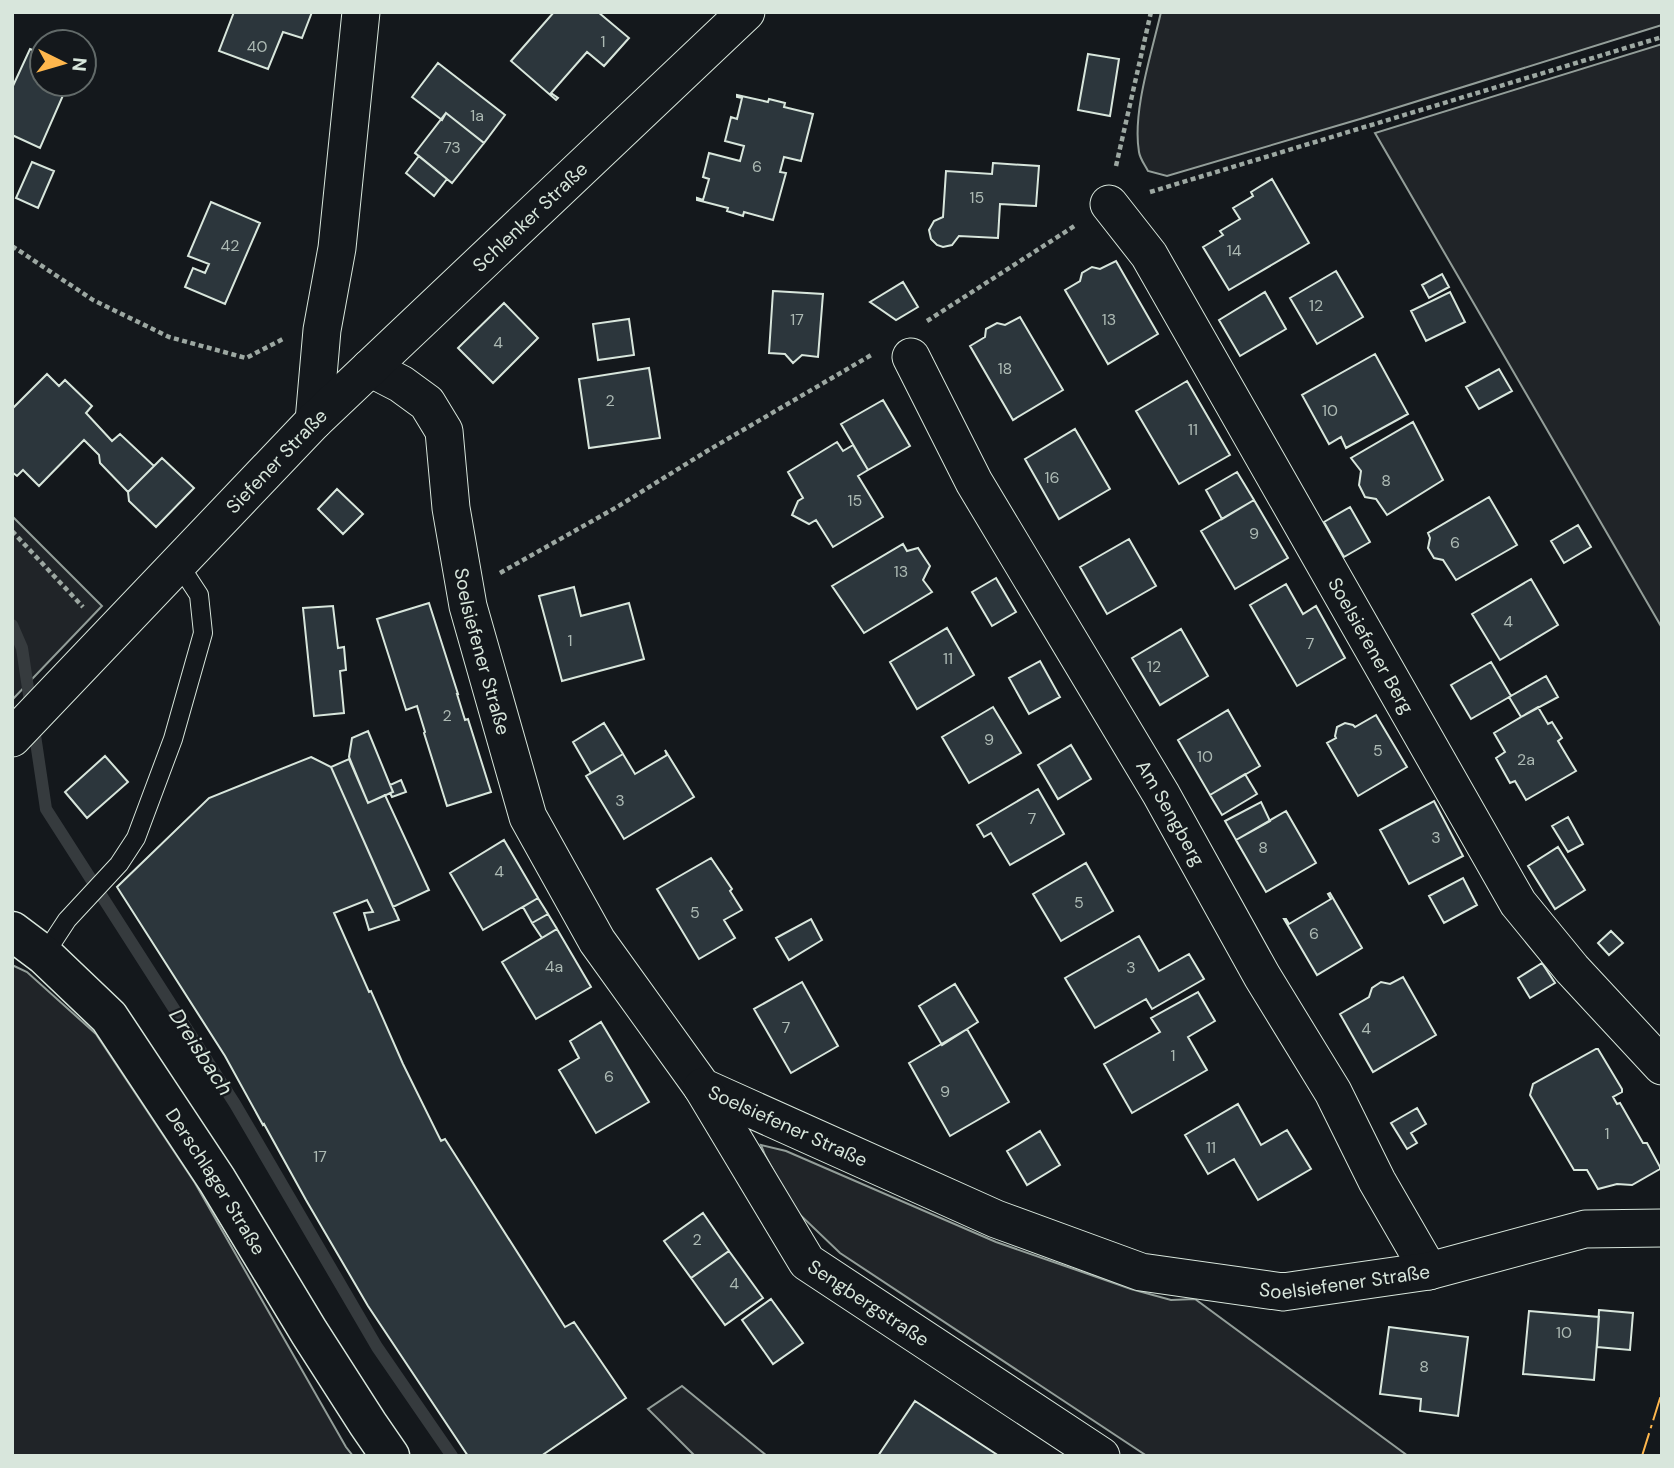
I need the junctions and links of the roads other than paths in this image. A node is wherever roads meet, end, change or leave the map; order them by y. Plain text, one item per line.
1 (361, 12) edge
2 (746, 12) edge
3 (1109, 204) road end
4 (904, 349) road end
5 (370, 368) junction
6 (314, 421) junction
7 (178, 563) junction
8 (16, 734) edge
9 (12, 931) edge
10 (44, 955) junction
11 (1662, 1066) edge
12 (702, 1087) junction
13 (1662, 1228) edge
14 (1429, 1271) junction
15 (390, 1456) edge
16 (1101, 1456) edge

1 - 6 street, Siefener Straße
2 - 5 street, Schlenker Straße
3 - 11 street, Soelsiefener Berg
4 - 14 street, Am Sengberg
5 - 6 street, Schlenker Straße
5 - 12 street, Soelsiefener Straße
6 - 7 street, Siefener Straße
7 - 8 street, Siefener Straße
7 - 10 lane
9 - 10 main road, Derschlager Straße
10 - 15 main road, Derschlager Straße
12 - 14 street, Soelsiefener Straße
12 - 16 street, Sengbergstraße
13 - 14 street, Soelsiefener Straße

